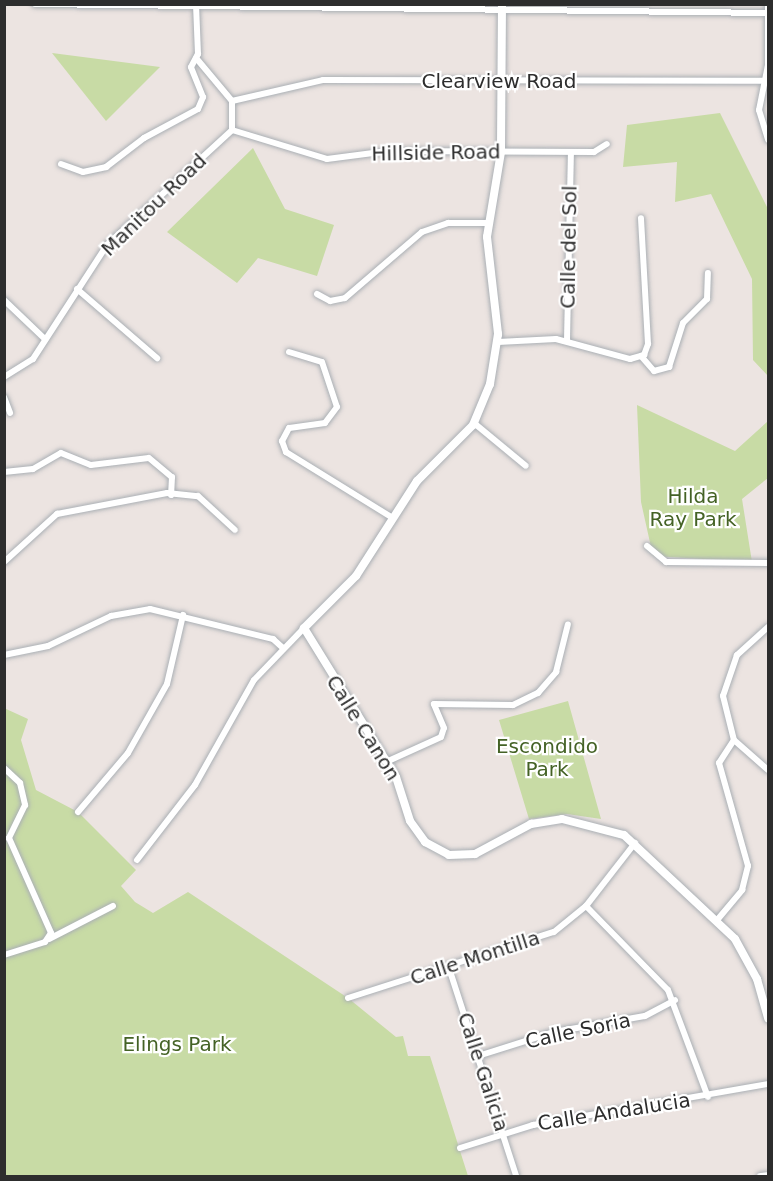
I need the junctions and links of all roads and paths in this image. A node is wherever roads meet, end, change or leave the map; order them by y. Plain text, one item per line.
1 (35, 4) edge
2 (768, 4) edge
3 (196, 7) edge
4 (502, 8) edge
5 (631, 8) edge
6 (768, 13) edge
7 (196, 58) junction
8 (502, 81) junction
9 (765, 81) edge
10 (232, 101) junction
11 (231, 130) junction
12 (768, 140) edge
13 (607, 144) dead end
14 (501, 152) junction
15 (571, 153) junction
16 (61, 164) dead end
17 (641, 218) dead end
18 (488, 223) junction
19 (708, 273) dead end
20 (77, 289) junction
21 (316, 294) dead end
22 (4, 300) edge
23 (45, 339) junction
24 (567, 340) junction
25 (498, 342) junction
26 (290, 352) dead end
27 (641, 356) junction
28 (157, 358) dead end
29 (4, 377) edge
30 (4, 397) edge
31 (10, 413) dead end
32 (474, 423) junction
33 (526, 466) dead end
34 (4, 472) edge
35 (171, 495) junction
36 (393, 518) junction
37 (235, 530) dead end
38 (647, 546) dead end
39 (4, 562) edge
40 (768, 562) edge
41 (183, 615) junction
42 (567, 624) dead end
43 (768, 627) edge
44 (305, 630) junction
45 (283, 648) junction
46 (4, 655) edge
47 (734, 740) junction
48 (386, 762) junction
49 (4, 768) edge
50 (768, 770) edge
51 (78, 812) dead end
52 (635, 843) junction
53 (137, 860) dead end
54 (113, 906) dead end
55 (586, 906) junction
56 (718, 919) junction
57 (48, 940) junction
58 (4, 955) edge
59 (449, 968) junction
60 (348, 998) dead end
61 (675, 1000) junction
62 (768, 1018) edge
63 (478, 1056) junction
64 (768, 1084) edge
65 (708, 1097) junction
66 (504, 1134) junction
67 (460, 1148) dead end
68 (768, 1175) edge
69 (516, 1176) edge
70 (760, 1176) edge

1 - 3 street
2 - 6 street
3 - 4 street
3 - 7 street
4 - 5 street
4 - 8 street
5 - 6 street
6 - 9 street
7 - 10 street
7 - 16 street
8 - 9 street, Clearview Road
8 - 10 street, Clearview Road
8 - 14 street
9 - 12 street
10 - 11 street
11 - 14 street, Hillside Road
11 - 20 street, Manitou Road
13 - 15 street, Hillside Road
14 - 15 street, Hillside Road
14 - 18 street
15 - 24 street, Calle del Sol
17 - 27 street
18 - 21 street
18 - 25 street
19 - 27 street
20 - 23 street, Manitou Road
20 - 28 street
22 - 23 street
23 - 29 street, Manitou Road
24 - 25 street
24 - 27 street
25 - 32 street
26 - 36 street
30 - 31 street
32 - 33 street
32 - 36 street
34 - 35 street
35 - 37 street
35 - 39 street
36 - 44 street
38 - 40 street
41 - 45 street
41 - 46 street
41 - 51 street
42 - 48 street
43 - 47 street
44 - 45 street
44 - 48 street, Calle Canon
45 - 53 street
47 - 50 street
47 - 56 street
48 - 52 street, Calle Canon
49 - 57 street
52 - 55 street, Calle Montilla
52 - 56 street
54 - 57 street
55 - 59 street, Calle Montilla
55 - 61 street
56 - 62 street
57 - 58 street
59 - 60 street, Calle Montilla
59 - 63 street, Calle Galicia
61 - 63 street, Calle Soria
61 - 65 street
63 - 66 street, Calle Galicia
64 - 65 street, Calle Andalucia
65 - 66 street, Calle Andalucia
66 - 67 street, Calle Andalucia
66 - 69 street, Calle Galicia
68 - 70 street

